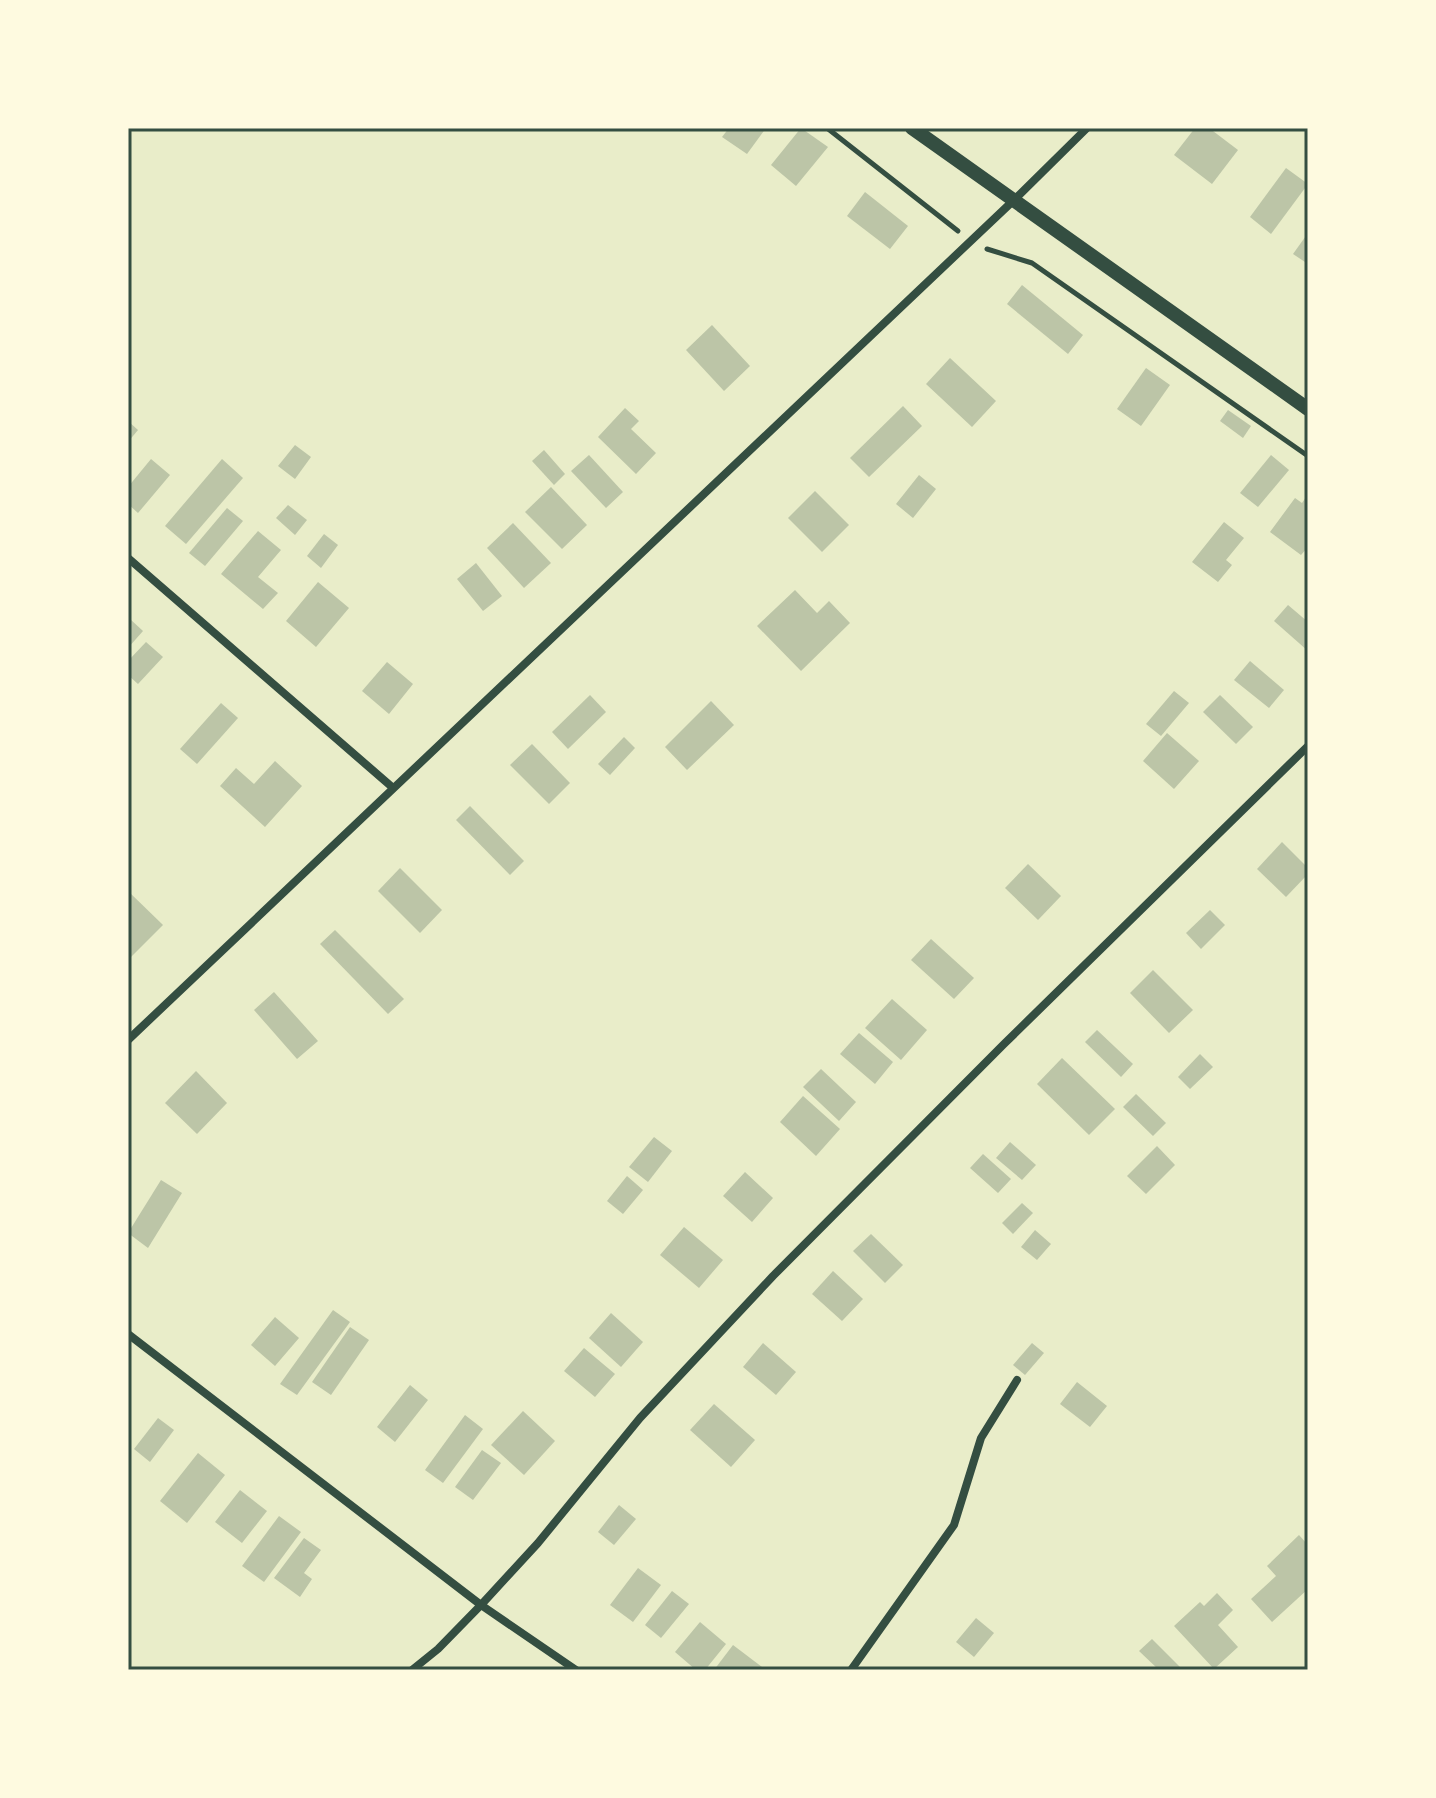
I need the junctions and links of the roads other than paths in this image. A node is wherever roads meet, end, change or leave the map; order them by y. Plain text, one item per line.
1 (912, 128) edge
2 (1087, 128) edge
3 (1014, 200) junction
4 (1308, 409) edge
5 (128, 558) edge
6 (1308, 746) edge
7 (392, 787) junction
8 (128, 1040) edge
9 (128, 1334) edge
10 (1017, 1380) dead end
11 (481, 1605) junction
12 (412, 1670) edge
13 (576, 1670) edge
14 (851, 1670) edge

1 - 3 street
2 - 3 street
3 - 4 street
3 - 7 street
5 - 7 street
6 - 11 street
7 - 8 street
9 - 11 street
10 - 14 street
11 - 12 street
11 - 13 street

